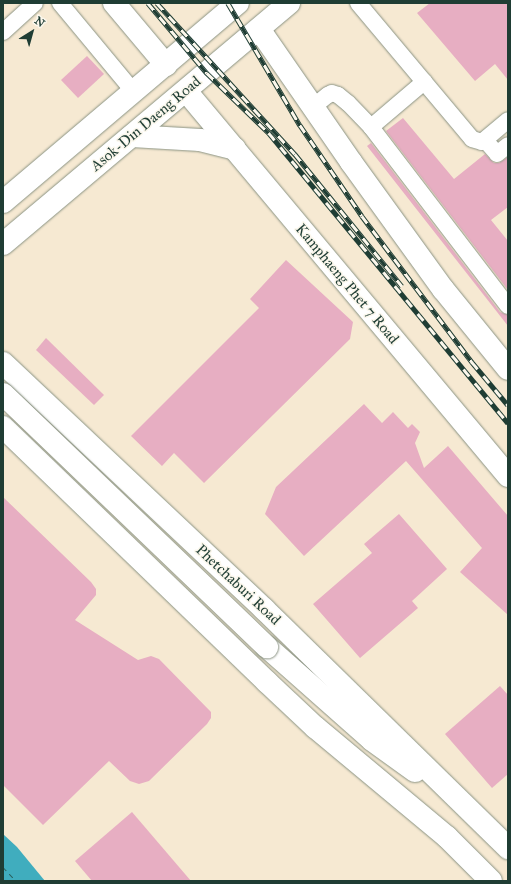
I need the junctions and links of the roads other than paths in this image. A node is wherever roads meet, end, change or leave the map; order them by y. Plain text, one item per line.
1 (36, 3) edge
2 (60, 3) edge
3 (114, 3) edge
4 (238, 3) edge
5 (288, 3) edge
6 (358, 3) edge
7 (258, 29) junction
8 (3, 32) edge
9 (166, 65) junction
10 (424, 82) junction
11 (186, 91) junction
12 (134, 92) junction
13 (313, 108) junction
14 (508, 120) edge
15 (370, 127) junction
16 (132, 136) junction
17 (485, 140) junction
18 (508, 145) edge
19 (235, 149) junction
20 (3, 202) edge
21 (7, 242) edge
22 (508, 306) edge
23 (3, 363) edge
24 (508, 369) edge
25 (3, 394) edge
26 (3, 427) edge
27 (84, 440) junction
28 (52, 474) junction
29 (508, 476) edge
30 (372, 740) junction
31 (470, 810) junction
32 (447, 837) junction
33 (508, 848) edge
34 (491, 881) edge

1 - 8 street
2 - 12 street
3 - 9 main road
4 - 9 main road
5 - 7 main road, Asok-Din Daeng Road
6 - 10 street
7 - 11 main road, Asok-Din Daeng Road
7 - 13 main road
9 - 12 main road
10 - 15 street
10 - 17 street
11 - 16 main road, Asok-Din Daeng Road
11 - 19 main road, Kamphaeng Phet 7 Road
12 - 20 main road
13 - 15 street
13 - 24 main road
14 - 17 street
15 - 22 street
16 - 19 main road
16 - 21 main road, Asok-Din Daeng Road
17 - 18 street
19 - 29 main road, Kamphaeng Phet 7 Road
23 - 27 main road, Phetchaburi Road
25 - 30 main road, Phetchaburi Road, bridge
26 - 28 main road, Phetchaburi Road
27 - 28 main road
27 - 31 main road, Phetchaburi Road
28 - 32 main road, Phetchaburi Road
30 - 31 main road, Phetchaburi Road
30 - 32 main road, Phetchaburi Road
31 - 33 main road, Phetchaburi Road
32 - 34 main road, Phetchaburi Road

